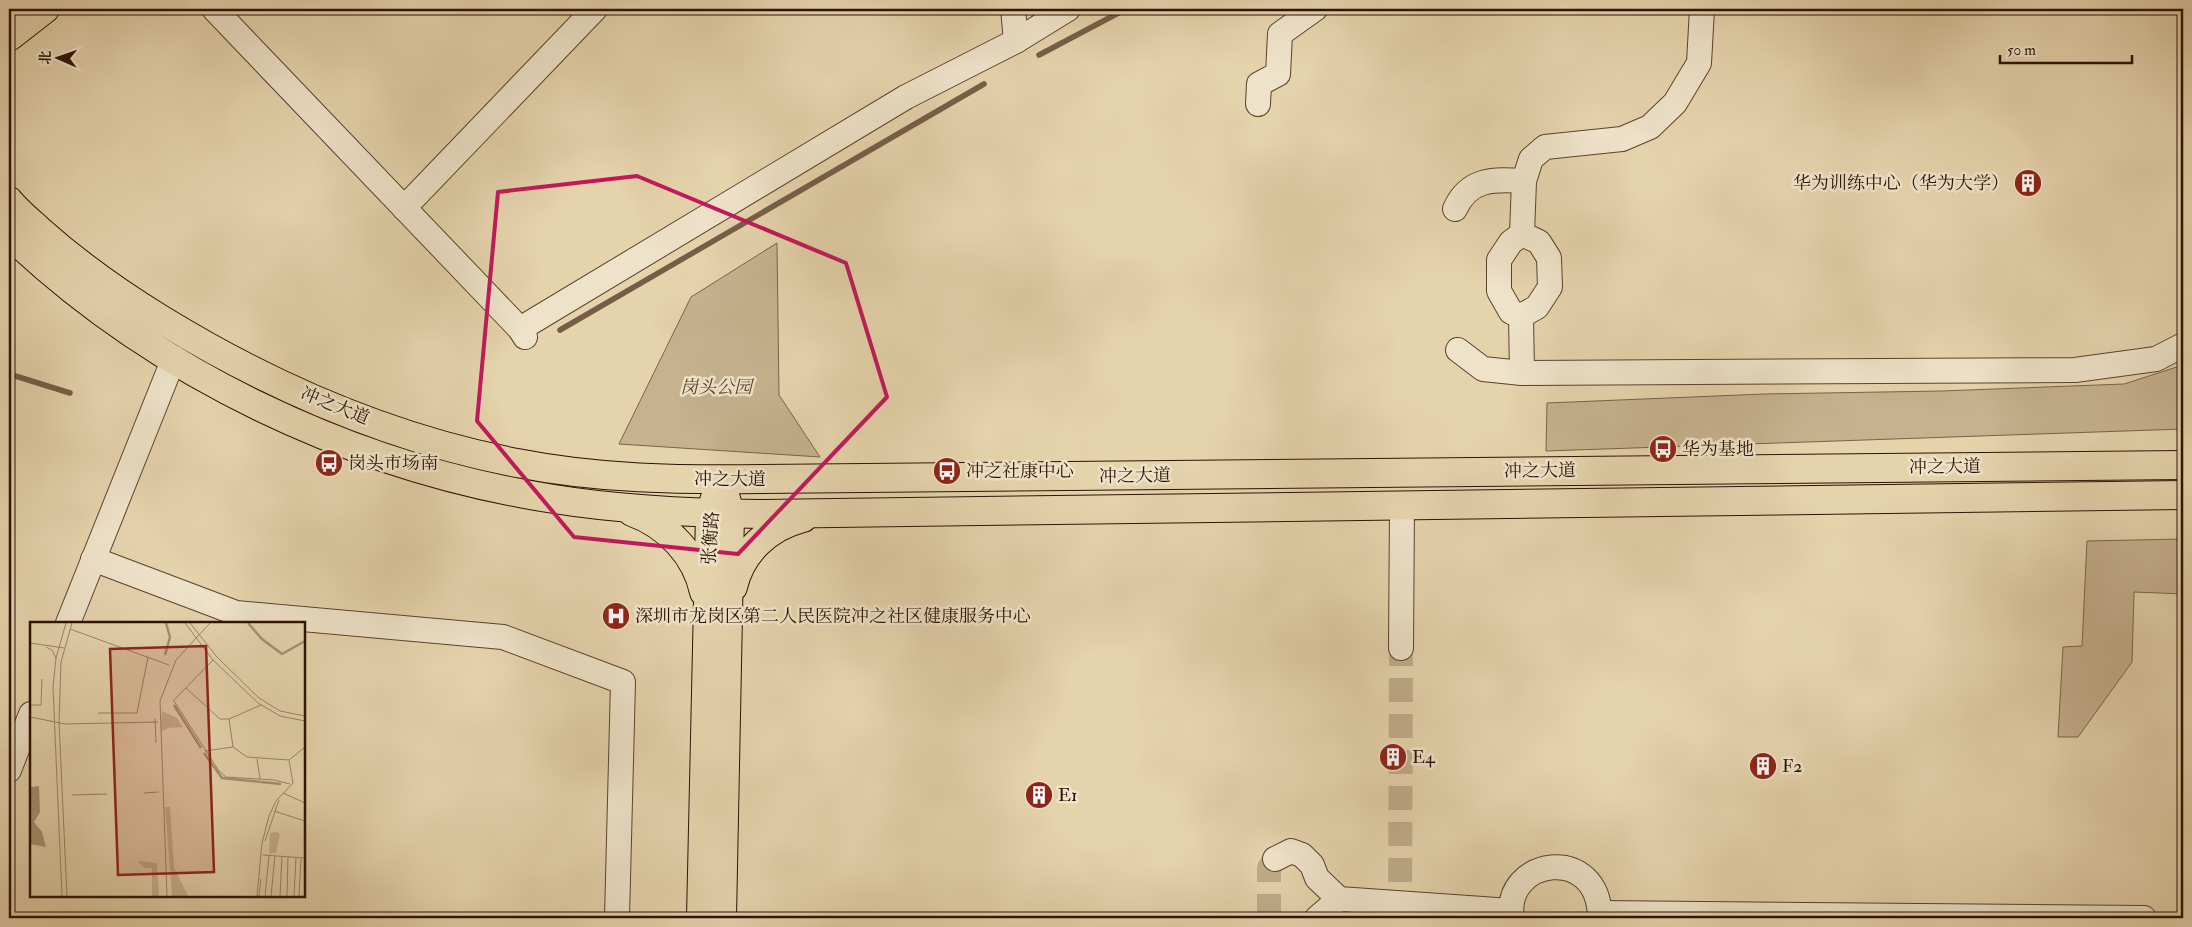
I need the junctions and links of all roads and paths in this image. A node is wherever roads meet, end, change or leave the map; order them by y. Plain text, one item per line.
1 (45, 9) edge
2 (214, 9) edge
3 (595, 9) edge
4 (1013, 9) edge
5 (1068, 9) edge
6 (1315, 9) edge
7 (1702, 9) edge
8 (9, 37) edge
9 (1016, 41) junction
10 (1258, 104) dead end
11 (1524, 180) junction
12 (9, 201) edge
13 (404, 208) junction
14 (1455, 209) dead end
15 (9, 234) edge
16 (1522, 234) junction
17 (1521, 316) junction
18 (2183, 345) edge
19 (1458, 350) dead end
20 (174, 358) junction
21 (1522, 373) junction
22 (2183, 465) edge
23 (721, 479) junction
24 (2183, 495) edge
25 (1402, 505) junction
26 (619, 508) junction
27 (720, 513) junction
28 (823, 513) junction
29 (93, 559) junction
30 (718, 611) junction
31 (68, 622) edge
32 (1401, 648) tunnel mouth
33 (30, 717) edge
34 (9, 770) edge
35 (1275, 858) dead end
36 (1339, 899) junction
37 (1511, 914) edge
38 (1600, 916) edge
39 (617, 918) edge
40 (701, 918) edge
41 (722, 918) edge
42 (1316, 918) edge
43 (2144, 918) edge

1 - 8 main road
2 - 13 street
3 - 13 street
4 - 9 street
5 - 9 street
6 - 10 street
7 - 11 street
9 - 13 street
11 - 14 street
11 - 16 street
12 - 23 main road, 冲之大道
15 - 20 main road, 冲之大道
16 - 17 street
16 - 17 street
17 - 21 street
18 - 21 street
19 - 21 street
20 - 26 main road, 冲之大道
20 - 29 street
22 - 23 main road, 冲之大道
23 - 27 main road, 张衡路
24 - 25 main road, 冲之大道
25 - 28 main road, 冲之大道
25 - 32 street
26 - 27 main road, 冲之大道
26 - 30 main road
27 - 28 main road, 冲之大道
27 - 30 main road, 张衡路
28 - 30 main road
29 - 31 street
29 - 39 street
30 - 40 main road, 张衡路
30 - 41 main road, 张衡路
33 - 34 street
35 - 36 street
36 - 37 street
36 - 42 street
37 - 38 street
38 - 43 street

